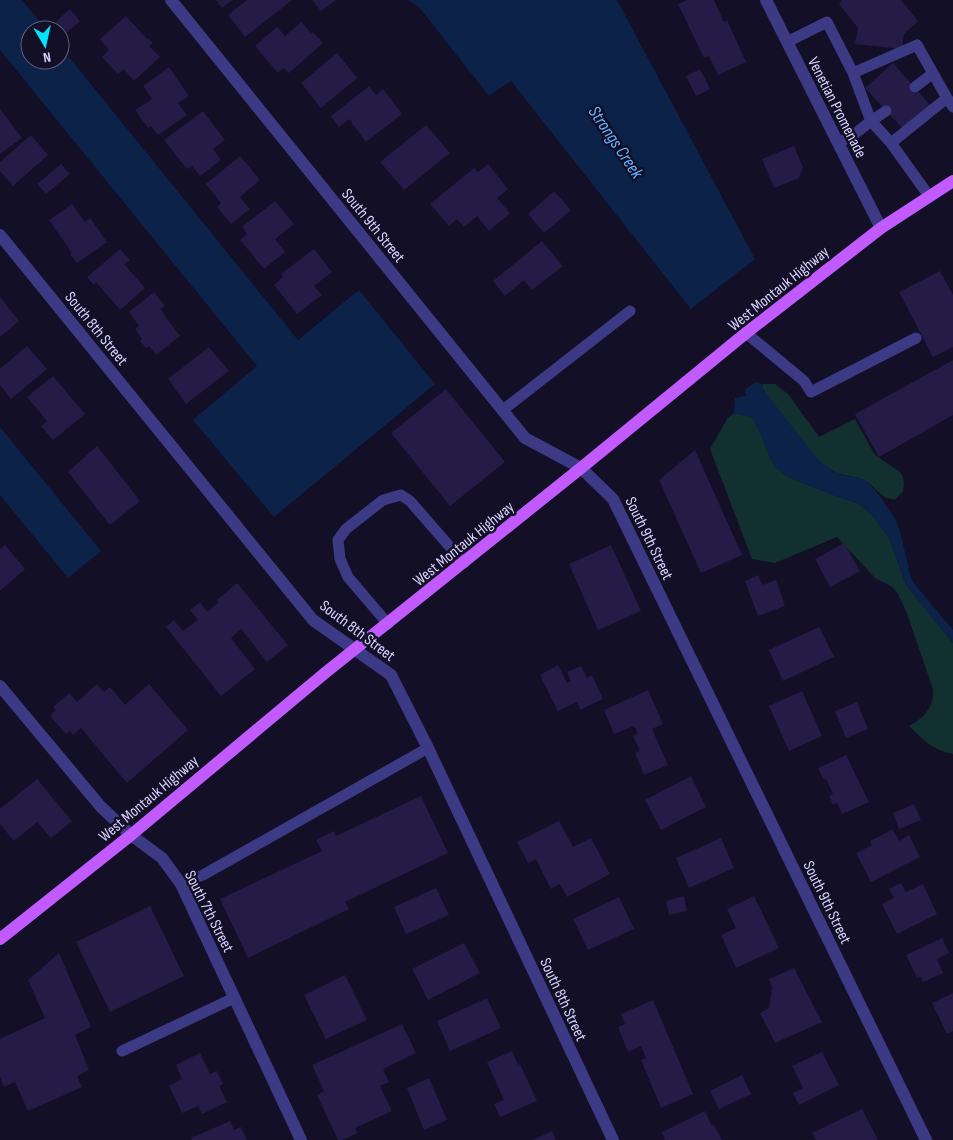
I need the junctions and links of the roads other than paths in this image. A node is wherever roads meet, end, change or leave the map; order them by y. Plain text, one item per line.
1 (171, 0) edge
2 (766, 0) edge
3 (787, 42) junction
4 (853, 73) junction
5 (932, 74) junction
6 (915, 87) dead end
7 (950, 103) edge
8 (886, 111) dead end
9 (871, 121) junction
10 (838, 143) junction
11 (891, 143) junction
12 (953, 180) edge
13 (929, 196) junction
14 (881, 228) junction
15 (0, 235) edge
16 (630, 311) dead end
17 (746, 333) junction
18 (916, 338) dead end
19 (503, 410) junction
20 (581, 468) junction
21 (464, 563) junction
22 (388, 624) junction
23 (355, 650) junction
24 (0, 686) edge
25 (428, 748) junction
26 (131, 835) junction
27 (181, 884) junction
28 (0, 939) edge
29 (234, 998) junction
30 (122, 1051) dead end
31 (301, 1140) edge
32 (613, 1140) edge
33 (926, 1140) edge

1 - 19 street, South 9th Street
2 - 3 street, Venetian Promenade
3 - 4 lane
3 - 10 street, Venetian Promenade
4 - 5 lane
4 - 9 lane
5 - 6 lane
5 - 7 lane
7 - 11 lane
8 - 9 lane
9 - 10 lane
9 - 11 lane
10 - 14 street, Venetian Promenade
11 - 13 lane
12 - 13 main road, West Montauk Highway
13 - 14 main road, West Montauk Highway
14 - 17 main road, West Montauk Highway
15 - 23 street, South 8th Street
16 - 19 lane
17 - 18 lane
17 - 20 main road, West Montauk Highway
19 - 20 street, South 9th Street
20 - 21 main road, West Montauk Highway
20 - 33 street, South 9th Street
21 - 22 main road, West Montauk Highway
21 - 22 lane
22 - 23 main road, West Montauk Highway
23 - 25 street, South 8th Street
23 - 26 main road, West Montauk Highway
24 - 26 street, South 7th Street
25 - 27 lane
25 - 32 street, South 8th Street
26 - 27 street, South 7th Street
26 - 28 main road, West Montauk Highway
27 - 29 street, South 7th Street
29 - 30 lane
29 - 31 street, South 7th Street

